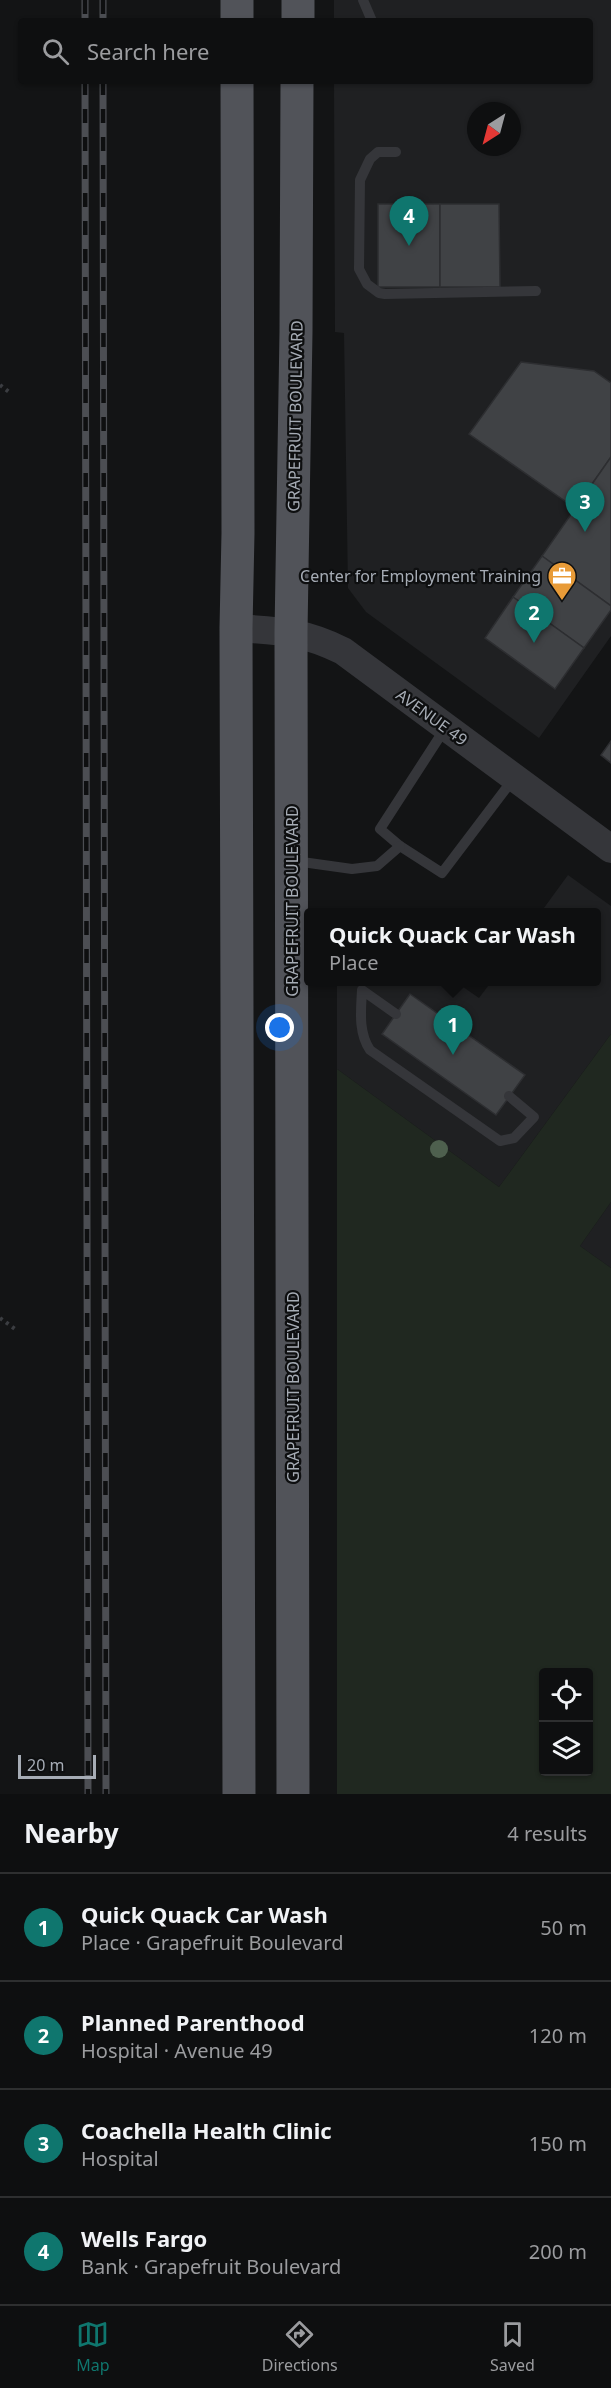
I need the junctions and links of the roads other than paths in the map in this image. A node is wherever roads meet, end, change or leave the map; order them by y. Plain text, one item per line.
1 (237, 0) edge
2 (298, 0) edge
3 (363, 0) edge
4 (237, 18) edge
5 (298, 18) edge
6 (371, 18) edge
7 (237, 84) edge
8 (297, 84) edge
9 (396, 152) dead end
10 (536, 291) dead end
11 (236, 628) junction
12 (291, 632) junction
13 (446, 727) junction
14 (514, 777) junction
15 (400, 846) junction
16 (611, 849) edge
17 (292, 861) junction
18 (396, 1014) dead end
19 (510, 1096) dead end
20 (239, 1794) edge
21 (293, 1794) edge

1 - 4 main road
2 - 5 main road
3 - 6 lane
7 - 11 main road
8 - 12 main road, GRAPEFRUIT BOULEVARD
9 - 10 lane
11 - 12 street, AVENUE 49
11 - 20 main road
12 - 13 street, AVENUE 49
12 - 17 main road, GRAPEFRUIT BOULEVARD
13 - 14 street, AVENUE 49
13 - 15 lane
14 - 15 lane
14 - 16 street, AVENUE 49
15 - 17 lane
17 - 21 main road, GRAPEFRUIT BOULEVARD
18 - 19 lane

